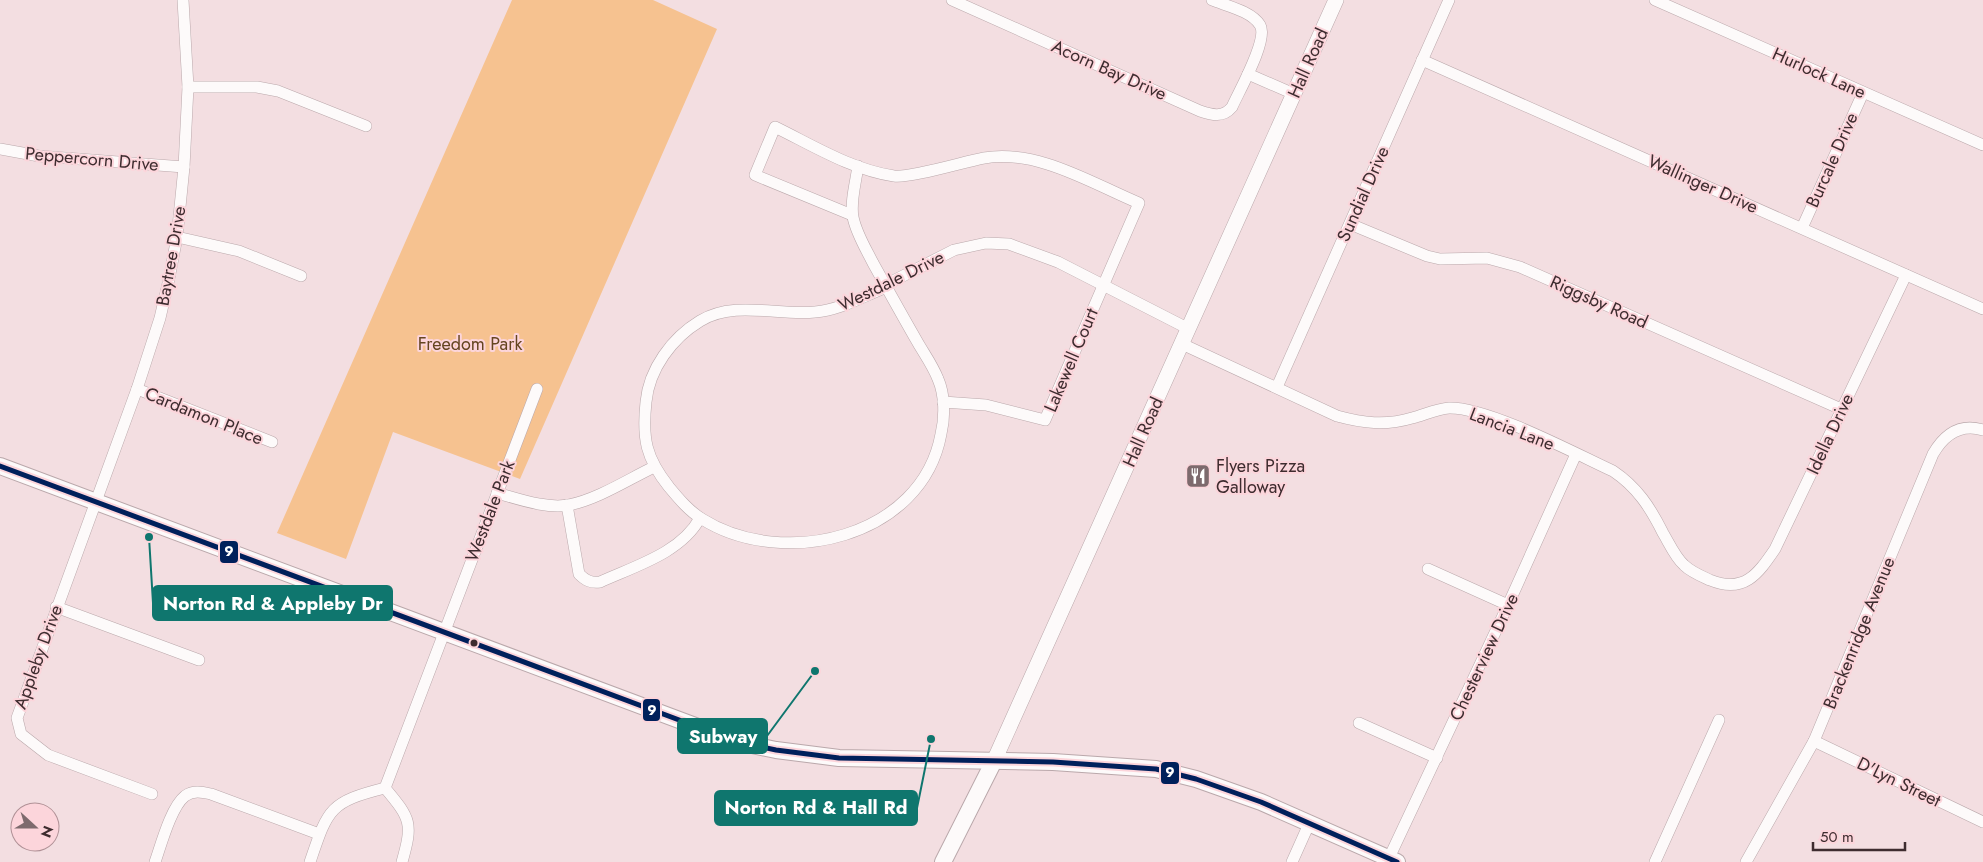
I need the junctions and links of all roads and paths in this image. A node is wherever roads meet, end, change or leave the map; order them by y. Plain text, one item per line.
1 (183, 0) edge
2 (952, 0) edge
3 (1212, 0) edge
4 (1336, 0) edge
5 (1450, 0) edge
6 (1655, 0) edge
7 (1422, 60) junction
8 (1248, 74) junction
9 (188, 87) junction
10 (1863, 93) junction
11 (1294, 94) junction
12 (366, 126) dead end
13 (1983, 145) edge
14 (0, 149) edge
15 (184, 166) junction
16 (858, 166) junction
17 (852, 215) junction
18 (1350, 224) junction
19 (1802, 228) junction
20 (177, 237) junction
21 (1906, 275) junction
22 (301, 276) dead end
23 (886, 286) junction
24 (1103, 286) junction
25 (1983, 309) edge
26 (1189, 329) junction
27 (1182, 344) junction
28 (1277, 387) junction
29 (137, 389) junction
30 (537, 389) dead end
31 (943, 402) junction
32 (1842, 409) junction
33 (1983, 430) edge
34 (272, 442) dead end
35 (1576, 454) junction
36 (0, 466) edge
37 (654, 467) junction
38 (497, 493) junction
39 (96, 501) junction
40 (567, 505) junction
41 (700, 518) junction
42 (1428, 569) dead end
43 (1742, 584) joint
44 (1508, 605) junction
45 (56, 607) junction
46 (444, 632) junction
47 (199, 660) dead end
48 (1719, 720) dead end
49 (1359, 723) dead end
50 (1814, 741) junction
51 (1437, 758) junction
52 (994, 761) junction
53 (385, 788) junction
54 (152, 794) dead end
55 (1983, 822) edge
56 (1309, 824) junction
57 (319, 834) junction
58 (1393, 860) edge
59 (155, 862) edge
60 (310, 862) edge
61 (402, 862) edge
62 (943, 862) edge
63 (1292, 862) edge
64 (1655, 862) edge
65 (1746, 862) edge

1 - 9 street, Baytree Drive
2 - 8 street, Acorn Bay Drive
3 - 8 street
4 - 11 street, Hall Road
5 - 7 street, Sundial Drive
6 - 10 street, Hurlock Lane
7 - 18 street, Sundial Drive
7 - 19 street, Wallinger Drive
8 - 11 street
9 - 12 street
9 - 15 street, Baytree Drive
10 - 13 street, Hurlock Lane
10 - 19 street, Burcale Drive
11 - 26 street, Hall Road
14 - 15 street, Peppercorn Drive
15 - 20 street, Baytree Drive
16 - 17 street
16 - 17 street
16 - 24 street, Lakewell Court
17 - 23 street
18 - 28 street, Sundial Drive
18 - 32 street, Riggsby Road
19 - 21 street, Wallinger Drive
20 - 22 street
20 - 29 street, Baytree Drive
21 - 25 street, Wallinger Drive
21 - 32 street, Idella Drive
23 - 24 street, Westdale Drive
23 - 31 street
23 - 37 street, Westdale Drive
24 - 26 street, Westdale Drive
24 - 31 street, Lakewell Court
26 - 27 street, Hall Road
27 - 28 street, Lancia Lane
27 - 52 street, Hall Road
28 - 35 street, Lancia Lane
29 - 34 street, Cardamon Place
29 - 39 street, Baytree Drive
30 - 38 street, Westdale Park
31 - 41 street
32 - 43 street, Idella Drive
33 - 50 street, Brackenridge Avenue
35 - 43 street, Lancia Lane
35 - 44 street, Chesterview Drive
36 - 39 main road
37 - 40 street
37 - 41 street
38 - 40 street
38 - 46 street, Westdale Park
39 - 45 street, Appleby Drive
39 - 46 main road
40 - 41 street
42 - 44 street
44 - 51 street, Chesterview Drive
45 - 47 street
45 - 54 street, Appleby Drive
46 - 52 main road
46 - 53 street, Westdale Park
48 - 64 street
49 - 51 street
50 - 55 street, D'Lyn Street
50 - 65 street, Brackenridge Avenue
51 - 58 street, Chesterview Drive
52 - 56 main road
52 - 62 main road, Hall Road
53 - 57 street
53 - 61 street
56 - 58 main road
56 - 63 street
57 - 59 street
57 - 60 street

